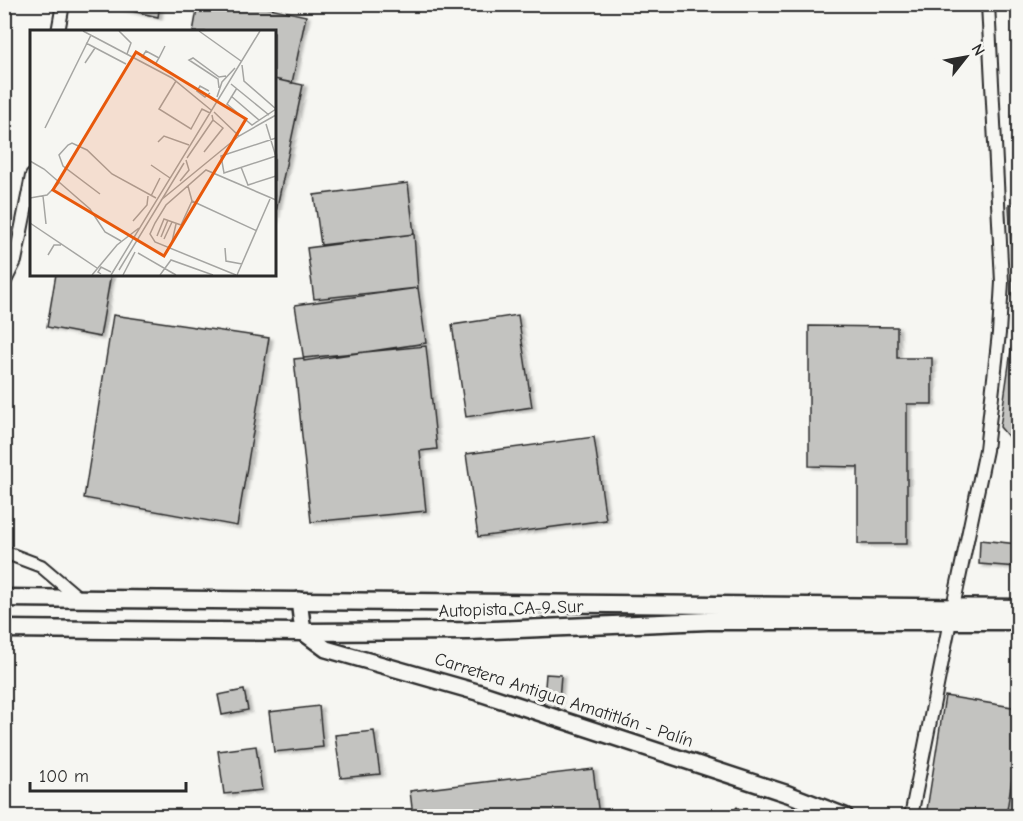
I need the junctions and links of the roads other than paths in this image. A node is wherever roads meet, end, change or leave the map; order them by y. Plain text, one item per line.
1 (988, 4) edge
2 (60, 5) edge
3 (58, 30) edge
4 (30, 186) edge
5 (4, 283) edge
6 (4, 552) edge
7 (4, 598) edge
8 (81, 600) junction
9 (299, 600) junction
10 (1018, 608) edge
11 (952, 614) junction
12 (1018, 621) edge
13 (4, 629) edge
14 (303, 632) junction
15 (845, 816) edge
16 (911, 816) edge

1 - 11 street
2 - 3 street
4 - 5 street
6 - 8 street
7 - 8 highway, Autopista CA-9 Sur
8 - 9 highway, Autopista CA-9 Sur
9 - 11 highway, Autopista CA-9 Sur
9 - 14 main road
10 - 11 highway, Autopista CA-9 Sur
11 - 12 highway, Autopista CA-9 Sur
11 - 14 highway, Autopista CA-9 Sur
11 - 16 street
13 - 14 highway, Autopista CA-9 Sur
14 - 15 main road, Carretera Antigua Amatitlán - Palín

